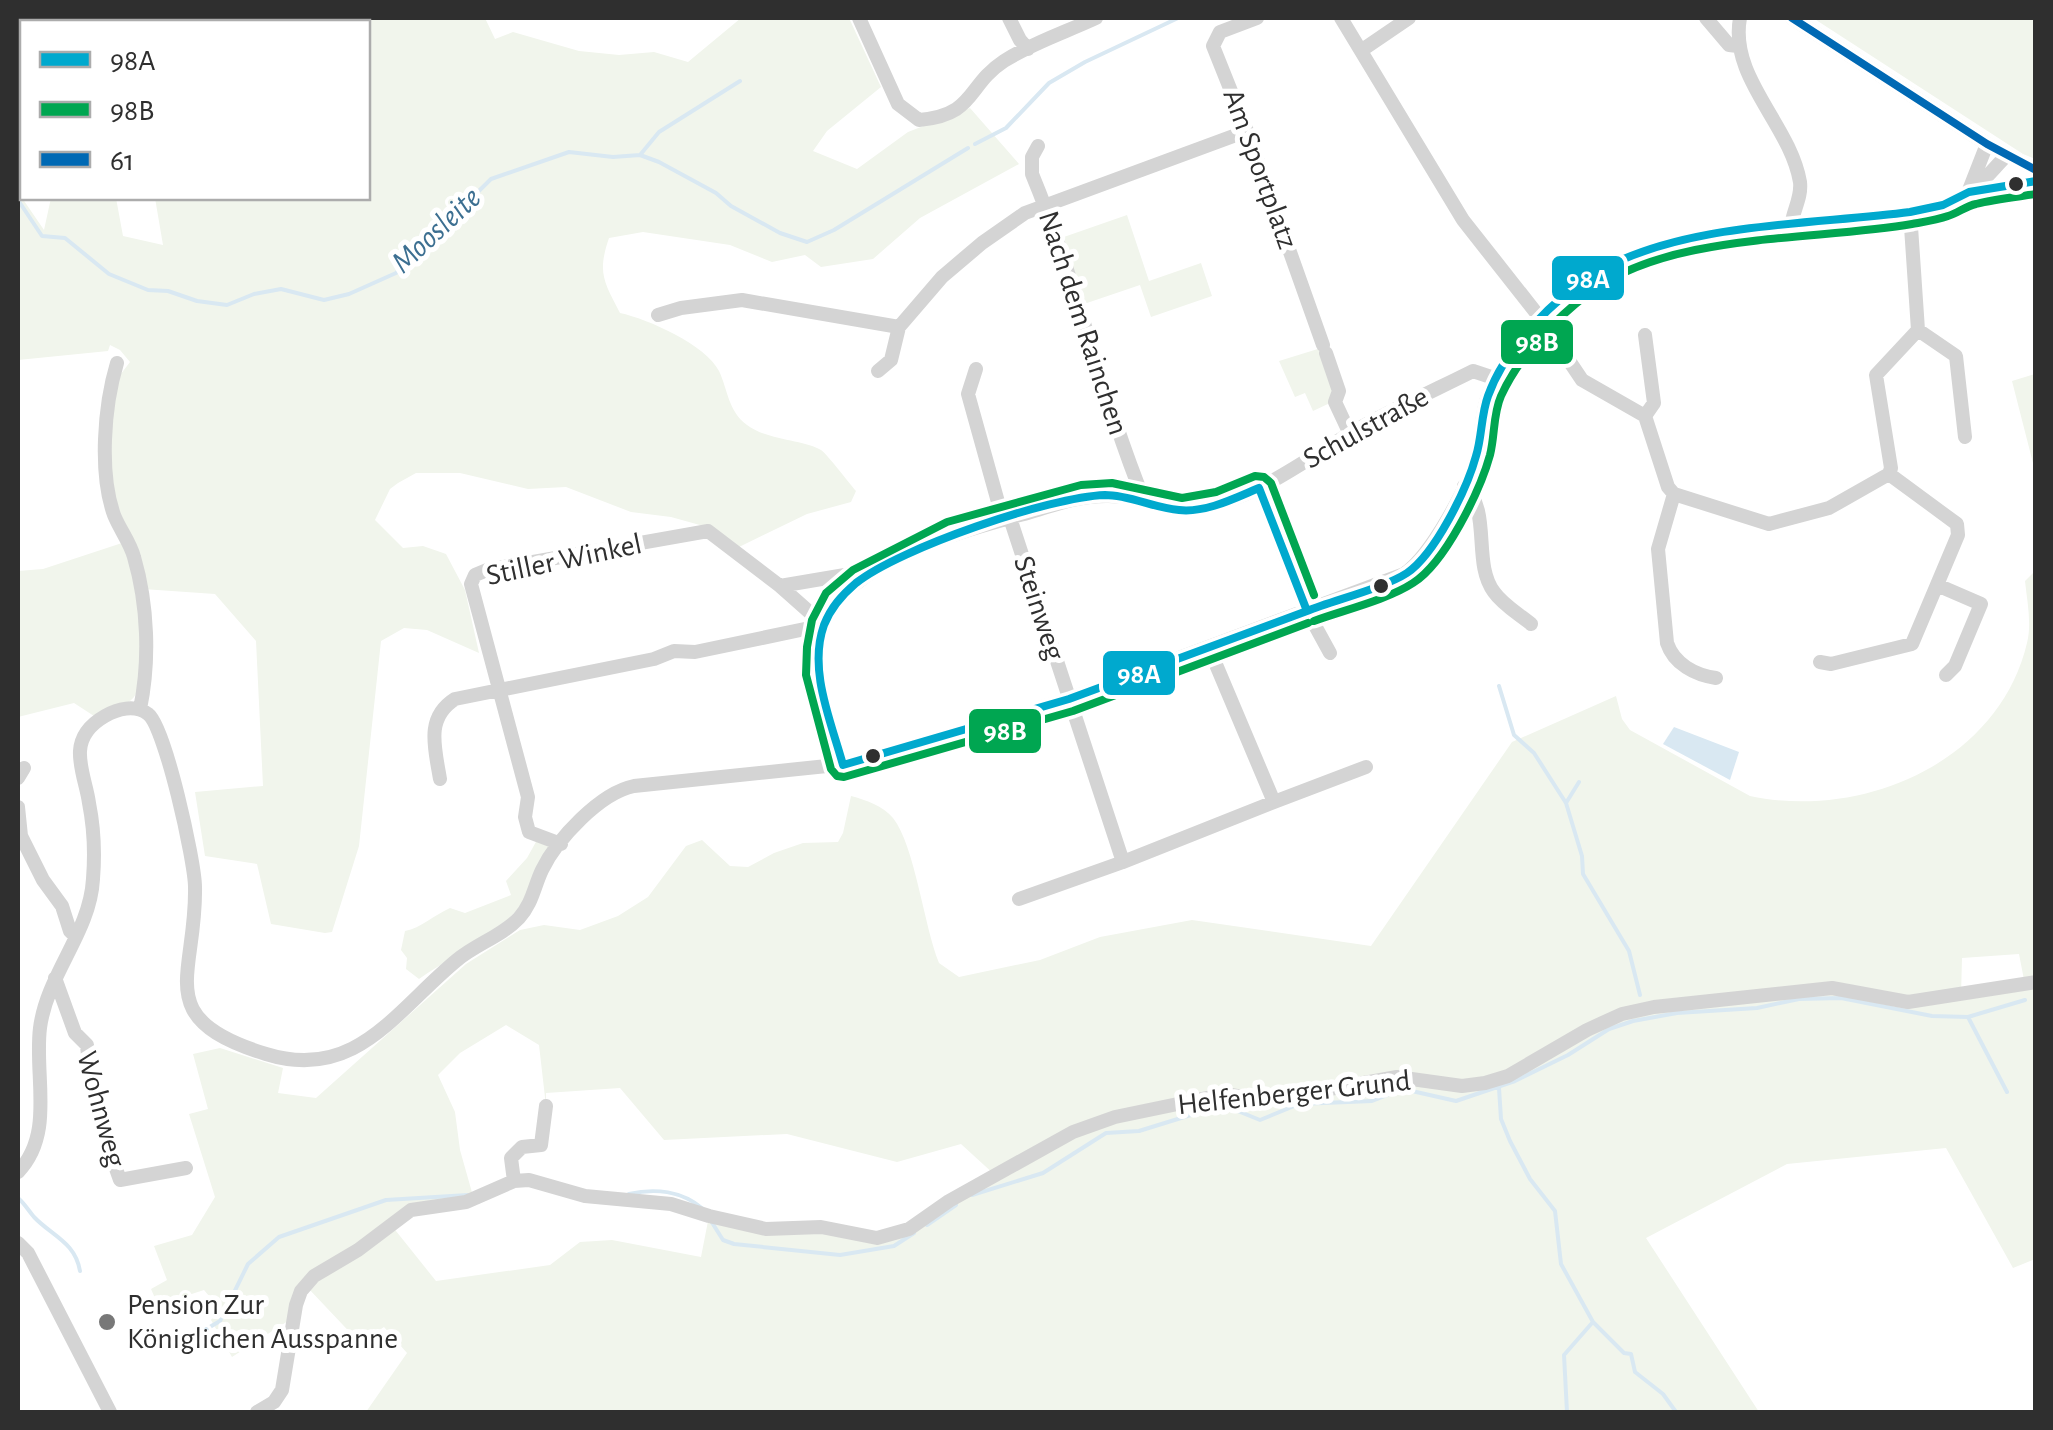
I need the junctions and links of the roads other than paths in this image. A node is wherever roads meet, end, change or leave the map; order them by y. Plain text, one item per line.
1 (859, 18) edge
2 (1009, 18) edge
3 (1096, 18) edge
4 (1257, 18) edge
5 (1341, 18) edge
6 (1409, 18) edge
7 (1706, 18) edge
8 (1740, 18) edge
9 (1792, 18) edge
10 (1738, 46) junction
11 (1028, 49) junction
12 (1362, 50) junction
13 (1248, 131) junction
14 (1987, 144) junction
15 (1038, 146) dead end
16 (2006, 156) junction
17 (2036, 170) edge
18 (1968, 192) junction
19 (1045, 204) junction
20 (1910, 212) junction
21 (1791, 228) junction
22 (658, 315) dead end
23 (1541, 319) junction
24 (899, 326) junction
25 (1918, 330) junction
26 (1644, 335) dead end
27 (117, 363) dead end
28 (976, 369) dead end
29 (878, 371) dead end
30 (1497, 379) junction
31 (1645, 416) junction
32 (1350, 434) junction
33 (1965, 437) dead end
34 (1889, 474) junction
35 (1464, 486) junction
36 (1259, 488) junction
37 (1674, 494) junction
38 (1144, 500) junction
39 (1006, 519) junction
40 (860, 580) junction
41 (1937, 585) junction
42 (780, 586) junction
43 (1307, 611) junction
44 (1531, 624) dead end
45 (824, 625) junction
46 (1209, 648) junction
47 (1330, 653) dead end
48 (1820, 662) dead end
49 (1946, 675) dead end
50 (1716, 678) dead end
51 (507, 687) junction
52 (1069, 699) junction
53 (140, 710) junction
54 (843, 765) junction
55 (1366, 767) dead end
56 (440, 779) dead end
57 (1274, 802) junction
58 (18, 807) edge
59 (561, 844) junction
60 (1124, 862) junction
61 (1020, 899) dead end
62 (76, 937) junction
63 (54, 977) junction
64 (2036, 982) edge
65 (546, 1106) dead end
66 (186, 1168) dead end
67 (18, 1172) edge
68 (514, 1181) junction
69 (18, 1243) edge
70 (110, 1412) edge
71 (258, 1412) edge

1 - 11 street
2 - 11 street
3 - 11 street
4 - 13 street, Am Sportplatz
5 - 12 street
6 - 12 street
7 - 10 street
8 - 10 street
9 - 14 street
10 - 21 street
12 - 23 street
13 - 19 street
13 - 32 street, Am Sportplatz
14 - 16 street
14 - 18 street
15 - 19 street, Nach dem Rainchen
16 - 17 street
16 - 18 street
18 - 20 street
19 - 24 street
19 - 38 street, Nach dem Rainchen
20 - 21 street
20 - 25 street
21 - 23 street
22 - 24 street
23 - 30 street
23 - 31 street
24 - 29 street
25 - 33 street
25 - 34 street
26 - 31 street
27 - 53 street
28 - 39 street
30 - 32 street, Schulstraße
30 - 35 street
31 - 37 street
32 - 36 street, Schulstraße
34 - 37 street
34 - 41 street
35 - 43 street
35 - 44 street
36 - 38 street, Schulstraße
36 - 43 street
37 - 50 street
38 - 39 street, Schulstraße
39 - 40 street, Schulstraße
39 - 52 street, Steinweg
40 - 42 street
40 - 45 street, Schulstraße
41 - 48 street
41 - 49 street
42 - 45 street
42 - 51 street, Stiller Winkel
43 - 46 street
43 - 47 street
45 - 51 street
45 - 54 street
46 - 52 street
46 - 57 street
51 - 56 street
51 - 59 street
52 - 54 street
52 - 60 street, Steinweg
53 - 59 street
53 - 62 street
54 - 59 street
55 - 57 street
57 - 60 street
58 - 62 street
60 - 61 street
62 - 63 street
63 - 66 street, Wohnweg
63 - 67 street
64 - 68 street, Helfenberger Grund
65 - 68 street
68 - 71 street
69 - 70 street

